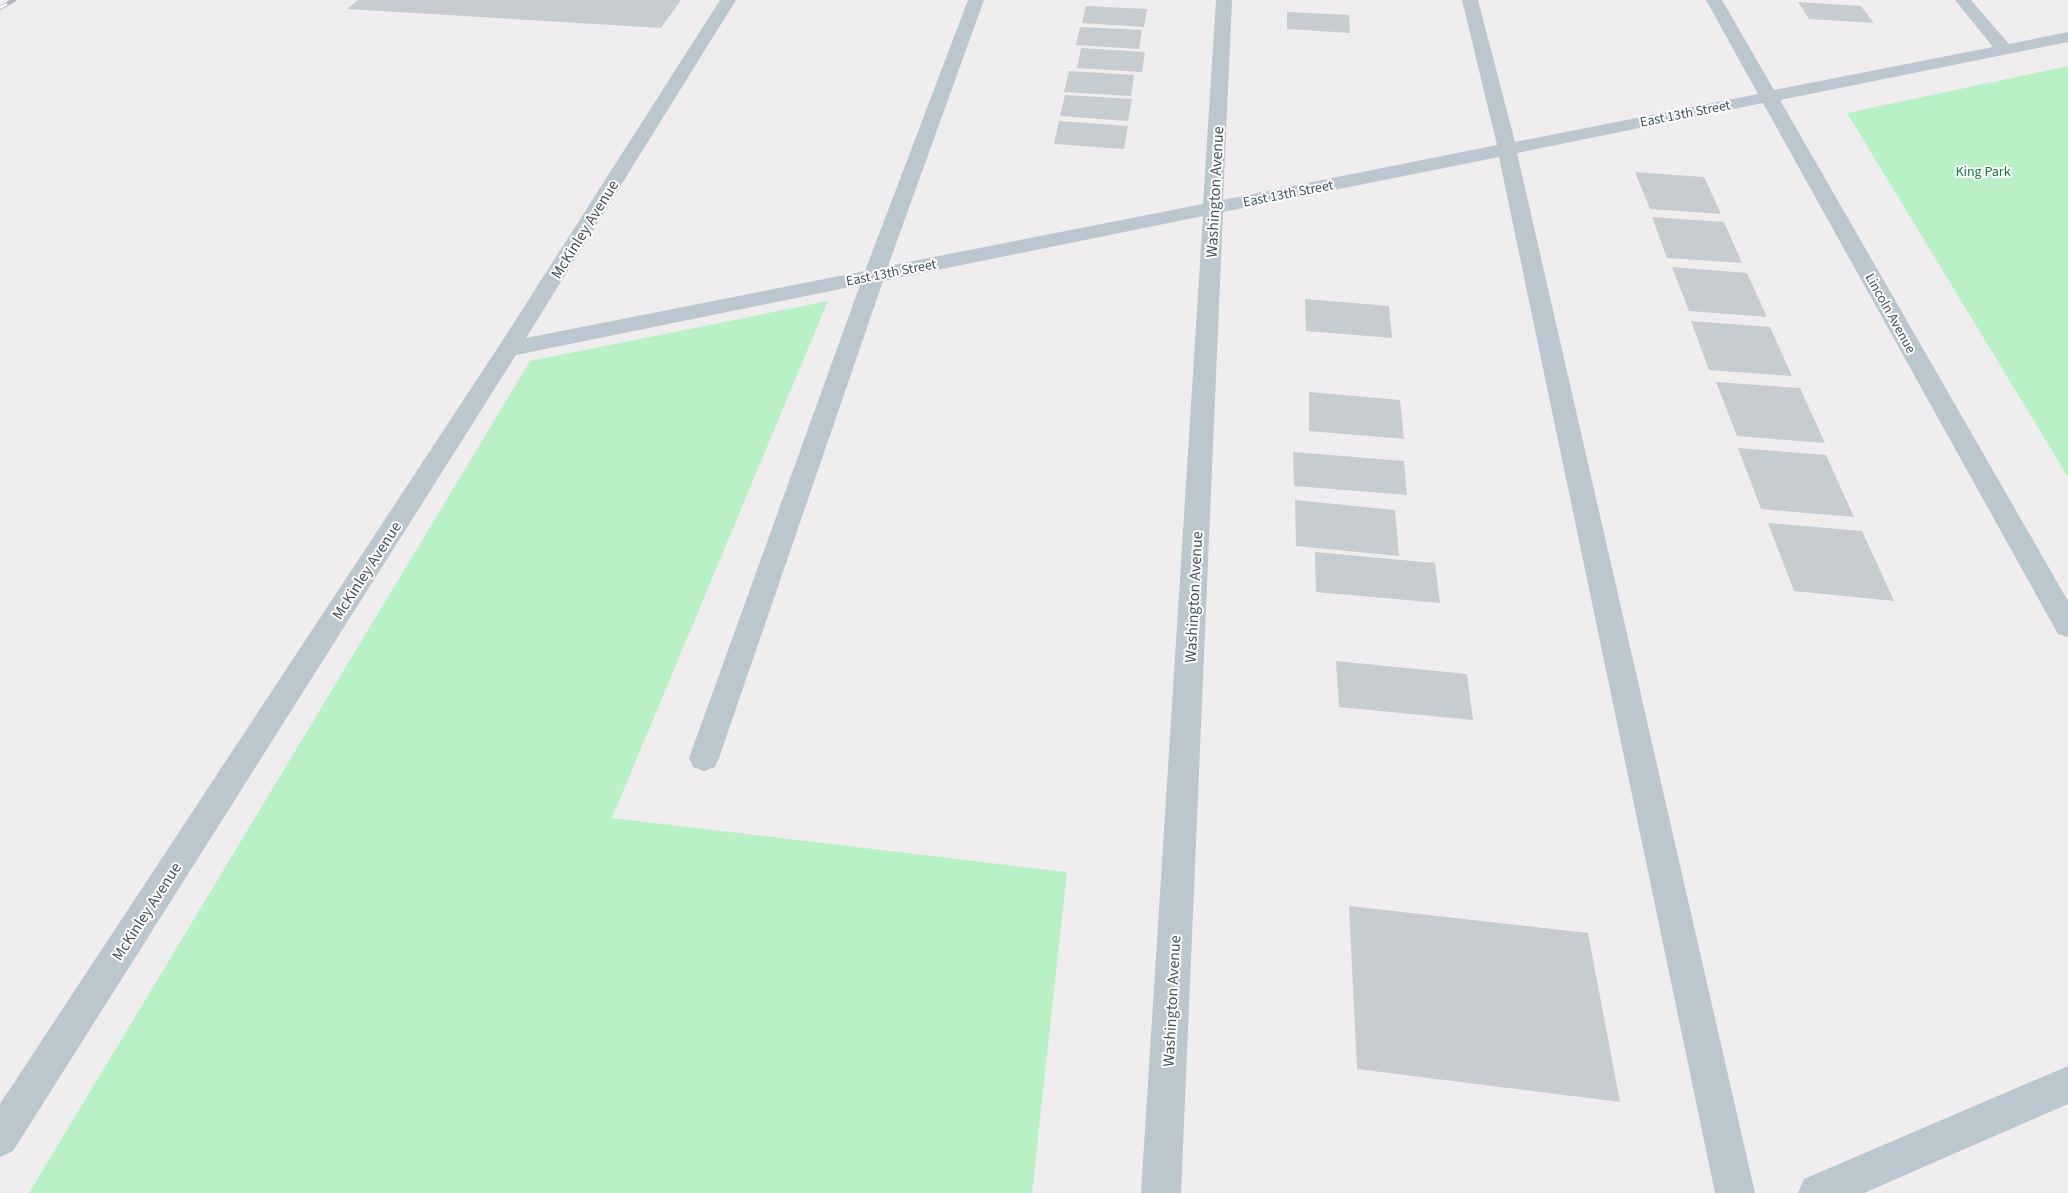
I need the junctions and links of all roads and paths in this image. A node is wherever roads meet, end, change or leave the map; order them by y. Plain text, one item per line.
1 (728, 0) edge
2 (976, 0) edge
3 (1224, 0) edge
4 (1470, 0) edge
5 (1714, 0) edge
6 (1962, 0) edge
7 (2068, 37) edge
8 (2005, 50) junction
9 (1769, 97) junction
10 (1507, 149) junction
11 (1214, 208) junction
12 (874, 276) junction
13 (508, 349) junction
14 (2068, 626) edge
15 (704, 758) dead end
16 (2068, 1085) edge
17 (0, 1138) edge
18 (1161, 1193) edge
19 (1735, 1193) edge
20 (1818, 1193) edge

1 - 13 street, McKinley Avenue
2 - 12 street
3 - 11 street, Washington Avenue
4 - 10 street
5 - 9 street, Lincoln Avenue
6 - 8 street
7 - 8 street, East 13th Street
8 - 9 street, East 13th Street
9 - 10 street, East 13th Street
9 - 14 street, Lincoln Avenue
10 - 11 street, East 13th Street
10 - 19 street
11 - 12 street, East 13th Street
11 - 18 street, Washington Avenue
12 - 13 street, East 13th Street
12 - 15 street
13 - 17 street, McKinley Avenue
16 - 20 street

